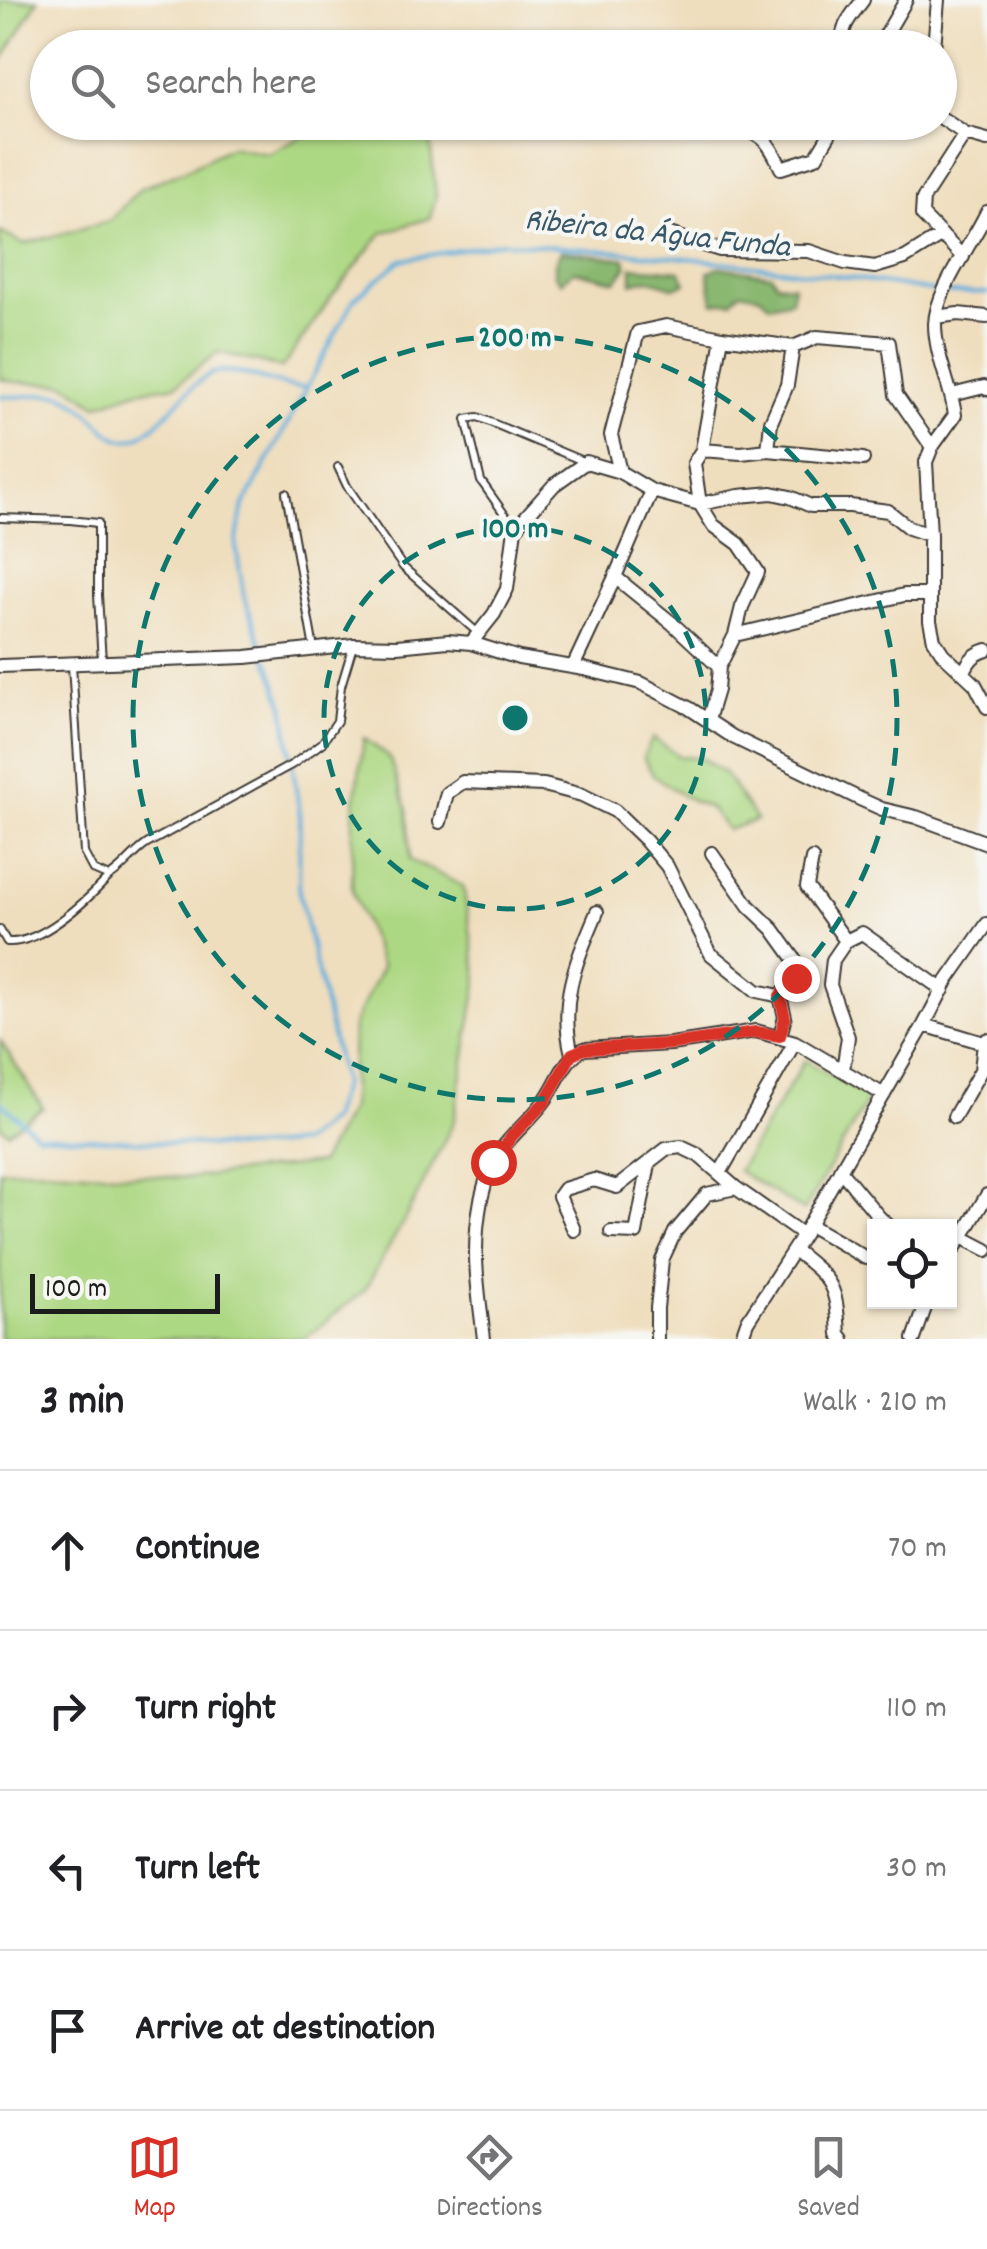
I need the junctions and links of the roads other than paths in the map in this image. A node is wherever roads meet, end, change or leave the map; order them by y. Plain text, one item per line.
1 (863, 0) edge
2 (906, 0) edge
3 (938, 0) edge
4 (843, 30) edge
5 (888, 30) edge
6 (936, 30) edge
7 (957, 128) edge
8 (966, 134) junction
9 (763, 140) edge
10 (826, 140) edge
11 (987, 140) edge
12 (987, 212) edge
13 (669, 234) dead end
14 (942, 235) junction
15 (964, 257) junction
16 (987, 317) edge
17 (936, 318) junction
18 (722, 337) junction
19 (793, 347) junction
20 (987, 389) edge
21 (952, 396) junction
22 (932, 447) junction
23 (702, 450) junction
24 (768, 450) junction
25 (863, 459) dead end
26 (586, 462) junction
27 (338, 467) dead end
28 (620, 472) junction
29 (652, 492) junction
30 (286, 493) dead end
31 (700, 504) junction
32 (0, 518) edge
33 (515, 529) junction
34 (930, 535) junction
35 (616, 577) junction
36 (928, 595) junction
37 (736, 635) junction
38 (475, 638) junction
39 (354, 645) junction
40 (314, 650) junction
41 (987, 650) edge
42 (102, 663) junction
43 (72, 664) junction
44 (0, 666) edge
45 (574, 667) junction
46 (719, 667) junction
47 (964, 672) junction
48 (987, 707) edge
49 (708, 720) junction
50 (440, 822) dead end
51 (987, 843) edge
52 (712, 852) dead end
53 (812, 859) dead end
54 (109, 878) junction
55 (597, 912) dead end
56 (987, 924) edge
57 (0, 930) edge
58 (846, 941) junction
59 (943, 990) junction
60 (780, 996) junction
61 (924, 1025) junction
62 (780, 1036) junction
63 (796, 1042) junction
64 (986, 1042) edge
65 (572, 1054) junction
66 (843, 1070) junction
67 (884, 1096) junction
68 (954, 1117) dead end
69 (649, 1164) junction
70 (840, 1170) junction
71 (720, 1173) junction
72 (736, 1188) junction
73 (987, 1195) edge
74 (881, 1219) edge
75 (574, 1230) dead end
76 (806, 1230) junction
77 (611, 1232) dead end
78 (962, 1237) junction
79 (957, 1244) edge
80 (794, 1250) junction
81 (987, 1250) edge
82 (867, 1258) edge
83 (925, 1309) edge
84 (484, 1339) edge
85 (657, 1339) edge
86 (740, 1339) edge
87 (842, 1339) edge
88 (914, 1339) edge

1 - 4 street
2 - 5 street
3 - 6 street
7 - 8 street
8 - 11 street
8 - 14 street
9 - 10 street
12 - 15 street
13 - 14 street
14 - 15 street
15 - 17 street
16 - 17 street
17 - 21 street
18 - 19 street
18 - 23 street
18 - 28 street
19 - 22 street
19 - 24 street
20 - 21 street
21 - 22 street
22 - 34 street
23 - 24 street
23 - 31 street
24 - 25 street
26 - 28 street
26 - 33 street
26 - 33 lane
27 - 38 lane
28 - 29 street
29 - 31 street
29 - 35 street
30 - 40 lane
31 - 34 street
31 - 37 street
32 - 42 lane
33 - 38 street
34 - 36 street
35 - 45 street
35 - 46 street
36 - 37 street
36 - 47 street
37 - 46 street
38 - 39 street
38 - 45 street
39 - 40 street
39 - 54 lane
40 - 42 street
41 - 47 street
42 - 43 street
43 - 44 street
43 - 54 lane
45 - 49 street
46 - 49 street
47 - 48 street
49 - 51 street
50 - 60 street
52 - 60 street
53 - 58 street
54 - 57 lane
55 - 65 street
56 - 59 street
58 - 59 street
58 - 66 street
59 - 61 street
60 - 62 street
61 - 64 street
61 - 67 street
62 - 63 street
62 - 65 street
63 - 66 street
63 - 71 street
64 - 68 street
65 - 84 street
66 - 67 street
67 - 70 street
69 - 71 street
69 - 75 street
69 - 77 street
70 - 74 street
70 - 76 street
71 - 72 street
72 - 76 street
72 - 85 street
73 - 78 street
76 - 80 street
76 - 82 street
78 - 79 street
78 - 81 street
80 - 86 street
80 - 87 street
83 - 88 street

